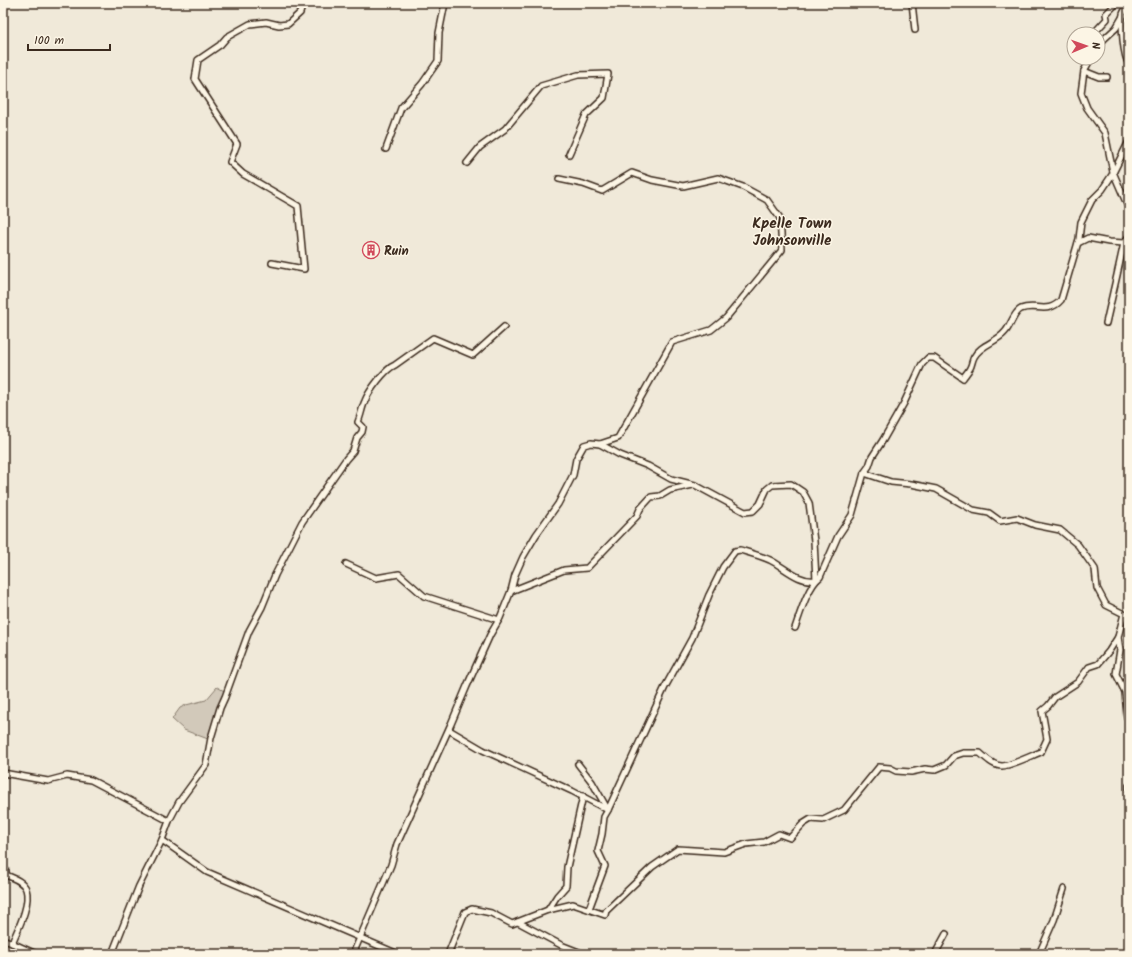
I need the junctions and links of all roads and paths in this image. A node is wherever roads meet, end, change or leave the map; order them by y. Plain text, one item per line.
1 (302, 3) edge
2 (445, 3) edge
3 (912, 3) edge
4 (1118, 3) edge
5 (1129, 3) edge
6 (1123, 15) junction
7 (1101, 26) edge
8 (915, 30) dead end
9 (1106, 37) edge
10 (1129, 64) edge
11 (1087, 66) edge
12 (1084, 71) junction
13 (1107, 77) dead end
14 (1129, 141) edge
15 (386, 150) dead end
16 (569, 154) dead end
17 (467, 163) dead end
18 (1113, 172) junction
19 (559, 179) dead end
20 (1129, 209) edge
21 (1129, 236) edge
22 (1078, 242) junction
23 (1126, 244) edge
24 (272, 263) dead end
25 (1106, 323) dead end
26 (504, 327) dead end
27 (600, 444) junction
28 (864, 473) junction
29 (695, 485) junction
30 (346, 564) dead end
31 (816, 580) junction
32 (511, 591) junction
33 (499, 620) junction
34 (795, 628) dead end
35 (1118, 636) junction
36 (1129, 721) edge
37 (449, 730) junction
38 (578, 764) dead end
39 (3, 773) edge
40 (1129, 786) edge
41 (1129, 790) edge
42 (583, 796) junction
43 (608, 810) junction
44 (169, 821) junction
45 (162, 840) junction
46 (6, 871) dead end
47 (1064, 889) dead end
48 (589, 909) junction
49 (548, 910) junction
50 (518, 922) junction
51 (946, 934) dead end
52 (360, 938) junction
53 (3, 939) edge
54 (12, 943) junction
55 (36, 954) edge
56 (112, 954) edge
57 (353, 954) edge
58 (398, 954) edge
59 (448, 954) edge
60 (584, 954) edge
61 (935, 954) edge
62 (1039, 954) edge

1 - 24 street
2 - 15 street
3 - 8 street
4 - 7 street
5 - 6 street
6 - 9 street
6 - 10 street
11 - 12 street
12 - 13 street
12 - 18 street
14 - 18 street
16 - 17 street
18 - 20 street
18 - 22 street
19 - 27 street
21 - 23 street
22 - 23 street
22 - 28 street
23 - 25 street
26 - 44 street
27 - 29 street
27 - 32 street
28 - 31 street
28 - 35 street
29 - 31 street
29 - 32 street
30 - 33 street
31 - 34 street
31 - 43 street
32 - 33 street
33 - 37 street
35 - 36 street
35 - 48 street
37 - 42 street
37 - 52 street
38 - 43 street
39 - 44 street
40 - 41 street
42 - 43 street
42 - 49 street
43 - 48 street
44 - 45 street
45 - 52 street
45 - 56 street
46 - 54 street
47 - 62 street
48 - 49 street
49 - 50 street
50 - 59 street
50 - 60 street
51 - 61 street
52 - 57 street
52 - 58 street
53 - 54 street
54 - 55 street

